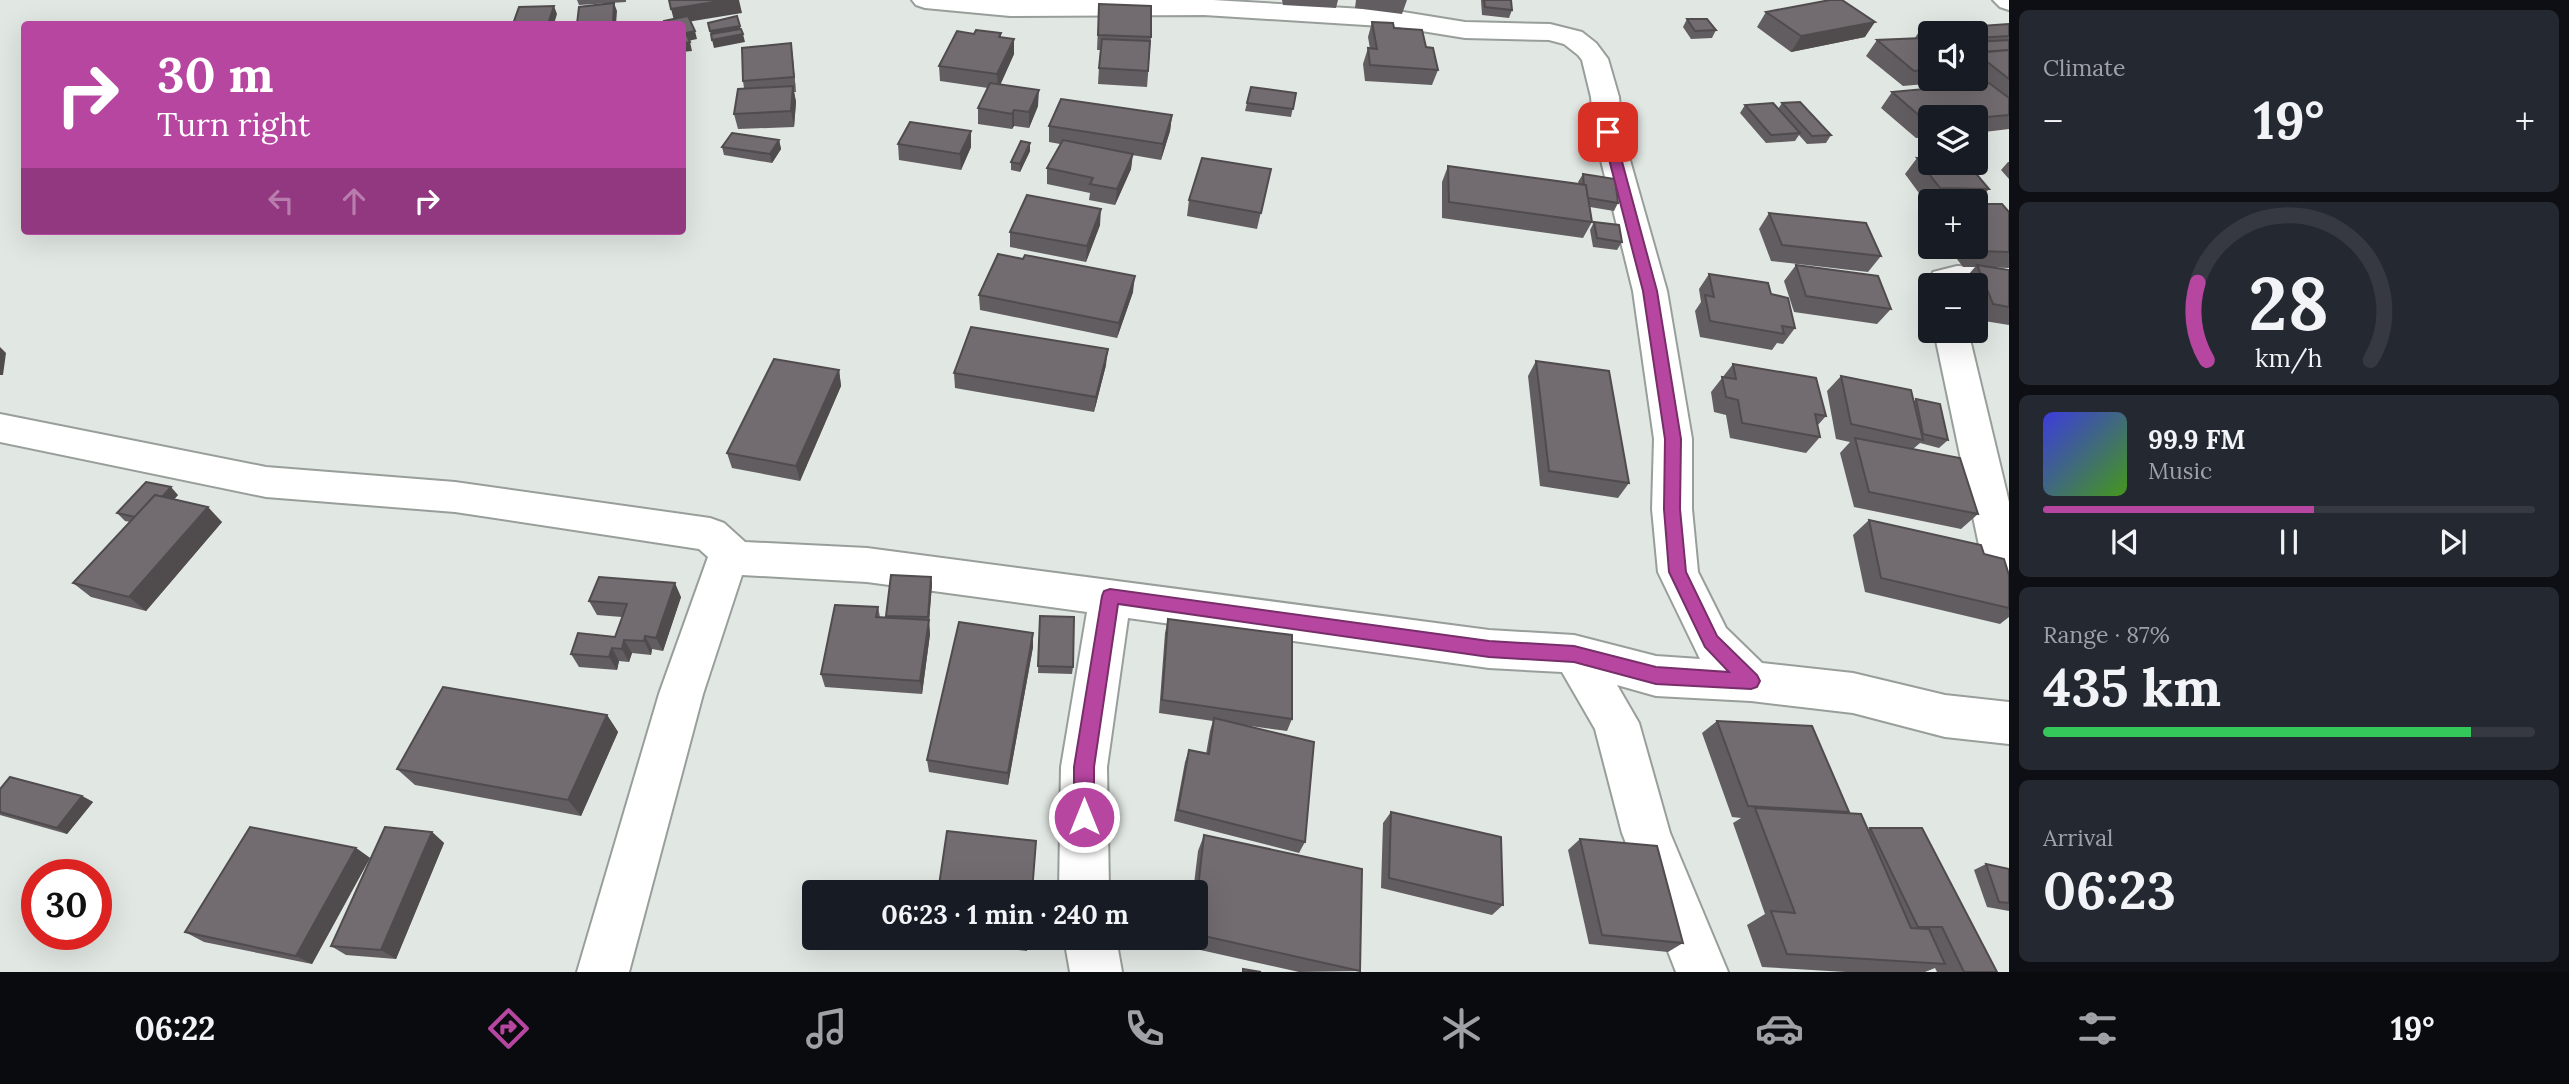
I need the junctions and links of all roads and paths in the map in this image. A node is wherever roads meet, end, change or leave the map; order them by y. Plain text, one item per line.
1 (925, 0) edge
2 (1988, 278) edge
3 (2009, 279) edge
4 (1954, 343) edge
5 (0, 428) edge
6 (735, 558) junction
7 (2009, 588) edge
8 (1110, 596) junction
9 (1574, 654) junction
10 (1751, 681) junction
11 (2009, 723) edge
12 (1084, 880) edge
13 (1092, 950) edge
14 (603, 972) edge
15 (1096, 972) edge
16 (1702, 972) edge

1 - 10 street
2 - 3 street
4 - 7 street
5 - 6 street
6 - 8 street
6 - 14 street
8 - 9 street
8 - 12 street
9 - 10 street
9 - 16 street
10 - 11 street
13 - 15 street

